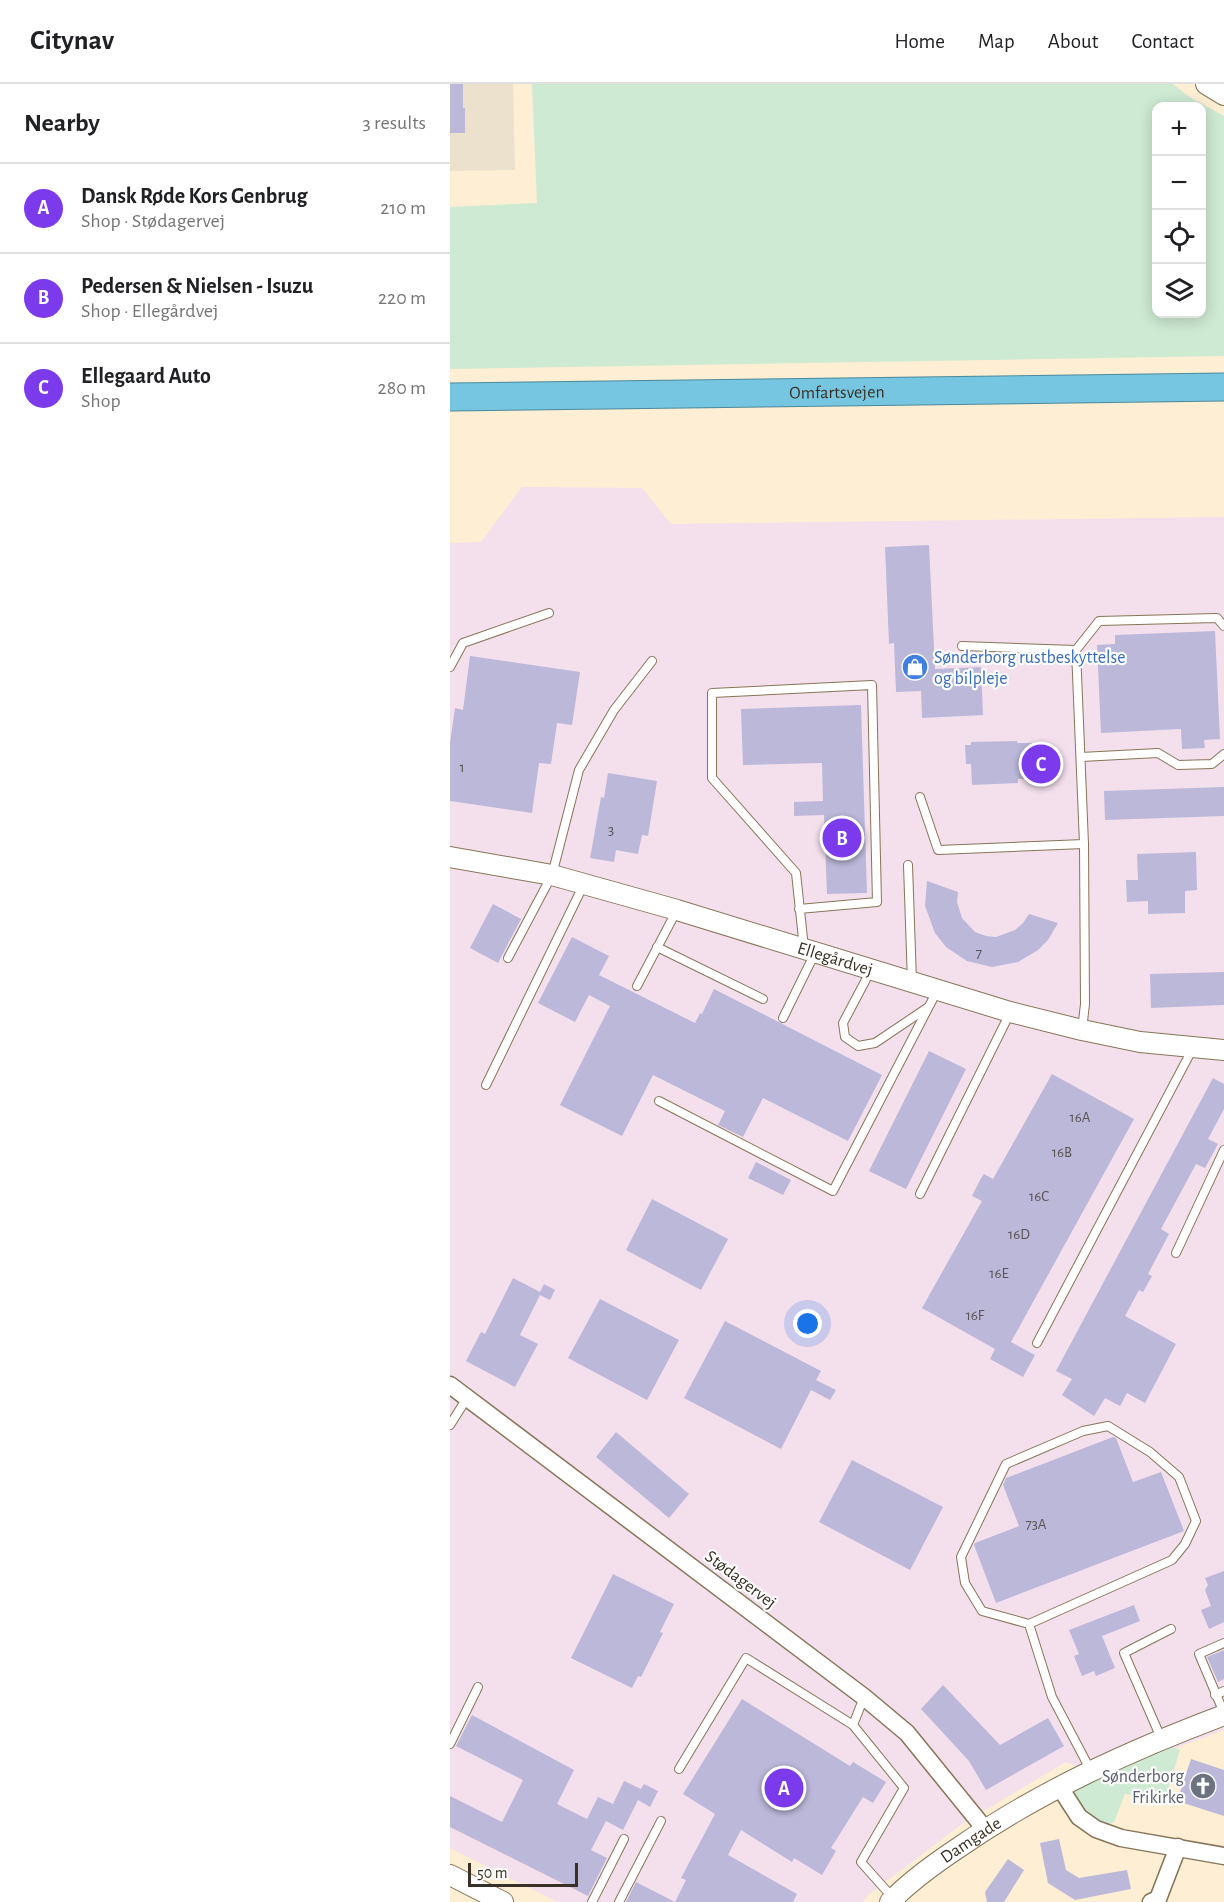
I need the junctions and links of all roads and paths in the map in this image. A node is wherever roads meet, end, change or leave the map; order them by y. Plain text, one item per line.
1 (1206, 84) edge
2 (1224, 95) edge
3 (1224, 387) edge
4 (450, 397) edge
5 (549, 613) dead end
6 (1224, 626) edge
7 (962, 646) dead end
8 (1076, 650) junction
9 (652, 661) dead end
10 (450, 667) edge
11 (1224, 754) edge
12 (1080, 757) junction
13 (920, 797) dead end
14 (1084, 844) junction
15 (450, 856) edge
16 (908, 865) dead end
17 (552, 874) junction
18 (585, 884) junction
19 (800, 909) junction
20 (677, 910) junction
21 (657, 947) junction
22 (810, 951) junction
23 (508, 958) dead end
24 (871, 970) junction
25 (912, 982) junction
26 (637, 986) dead end
27 (763, 999) dead end
28 (932, 999) junction
29 (1010, 1012) junction
30 (783, 1018) dead end
31 (1082, 1030) junction
32 (1193, 1048) junction
33 (1224, 1050) edge
34 (486, 1085) dead end
35 (659, 1101) dead end
36 (1224, 1150) edge
37 (920, 1194) dead end
38 (1176, 1253) dead end
39 (1037, 1343) dead end
40 (450, 1385) edge
41 (467, 1398) junction
42 (450, 1425) edge
43 (1029, 1624) junction
44 (1171, 1629) dead end
45 (1224, 1643) edge
46 (478, 1687) dead end
47 (1224, 1691) edge
48 (1215, 1695) junction
49 (864, 1697) junction
50 (1224, 1714) edge
51 (853, 1725) junction
52 (1161, 1738) junction
53 (450, 1744) edge
54 (679, 1769) dead end
55 (1092, 1771) junction
56 (1059, 1786) junction
57 (661, 1821) dead end
58 (985, 1829) junction
59 (624, 1839) dead end
60 (1178, 1847) junction
61 (1224, 1856) edge
62 (450, 1875) edge
63 (891, 1900) edge
64 (503, 1902) edge
65 (592, 1902) edge
66 (619, 1902) edge
67 (1151, 1902) edge

1 - 2 street
3 - 4 highway, Omfartsvejen
5 - 10 lane
6 - 8 lane
7 - 8 lane
8 - 12 lane
9 - 17 lane
11 - 12 lane
12 - 14 lane
13 - 14 lane
14 - 31 lane
15 - 17 street, Ellegårdvej
16 - 25 lane
17 - 18 street, Ellegårdvej
17 - 23 lane
18 - 20 street, Ellegårdvej
18 - 34 lane
19 - 19 lane
19 - 22 lane
20 - 21 lane
20 - 22 street, Ellegårdvej
21 - 26 lane
21 - 27 lane
22 - 24 street, Ellegårdvej
22 - 30 lane
24 - 25 street, Ellegårdvej
24 - 28 lane
25 - 28 street, Ellegårdvej
28 - 29 street, Ellegårdvej
28 - 35 lane
29 - 31 street, Ellegårdvej
29 - 37 lane
31 - 32 street, Ellegårdvej
32 - 33 street, Ellegårdvej
32 - 39 lane
36 - 38 lane
40 - 41 street, Stødagervej
41 - 42 lane
41 - 49 street, Stødagervej
43 - 43 lane
43 - 55 lane
44 - 52 lane
45 - 48 lane
46 - 53 lane
47 - 48 lane
48 - 50 lane
49 - 51 lane
49 - 58 street, Stødagervej
50 - 52 street, Damgade
51 - 54 lane
51 - 63 lane
52 - 55 street, Damgade
55 - 56 street, Damgade
56 - 58 street, Damgade
56 - 60 street
57 - 66 lane
58 - 63 street, Damgade
59 - 65 lane
60 - 61 street
60 - 67 street
62 - 64 street

